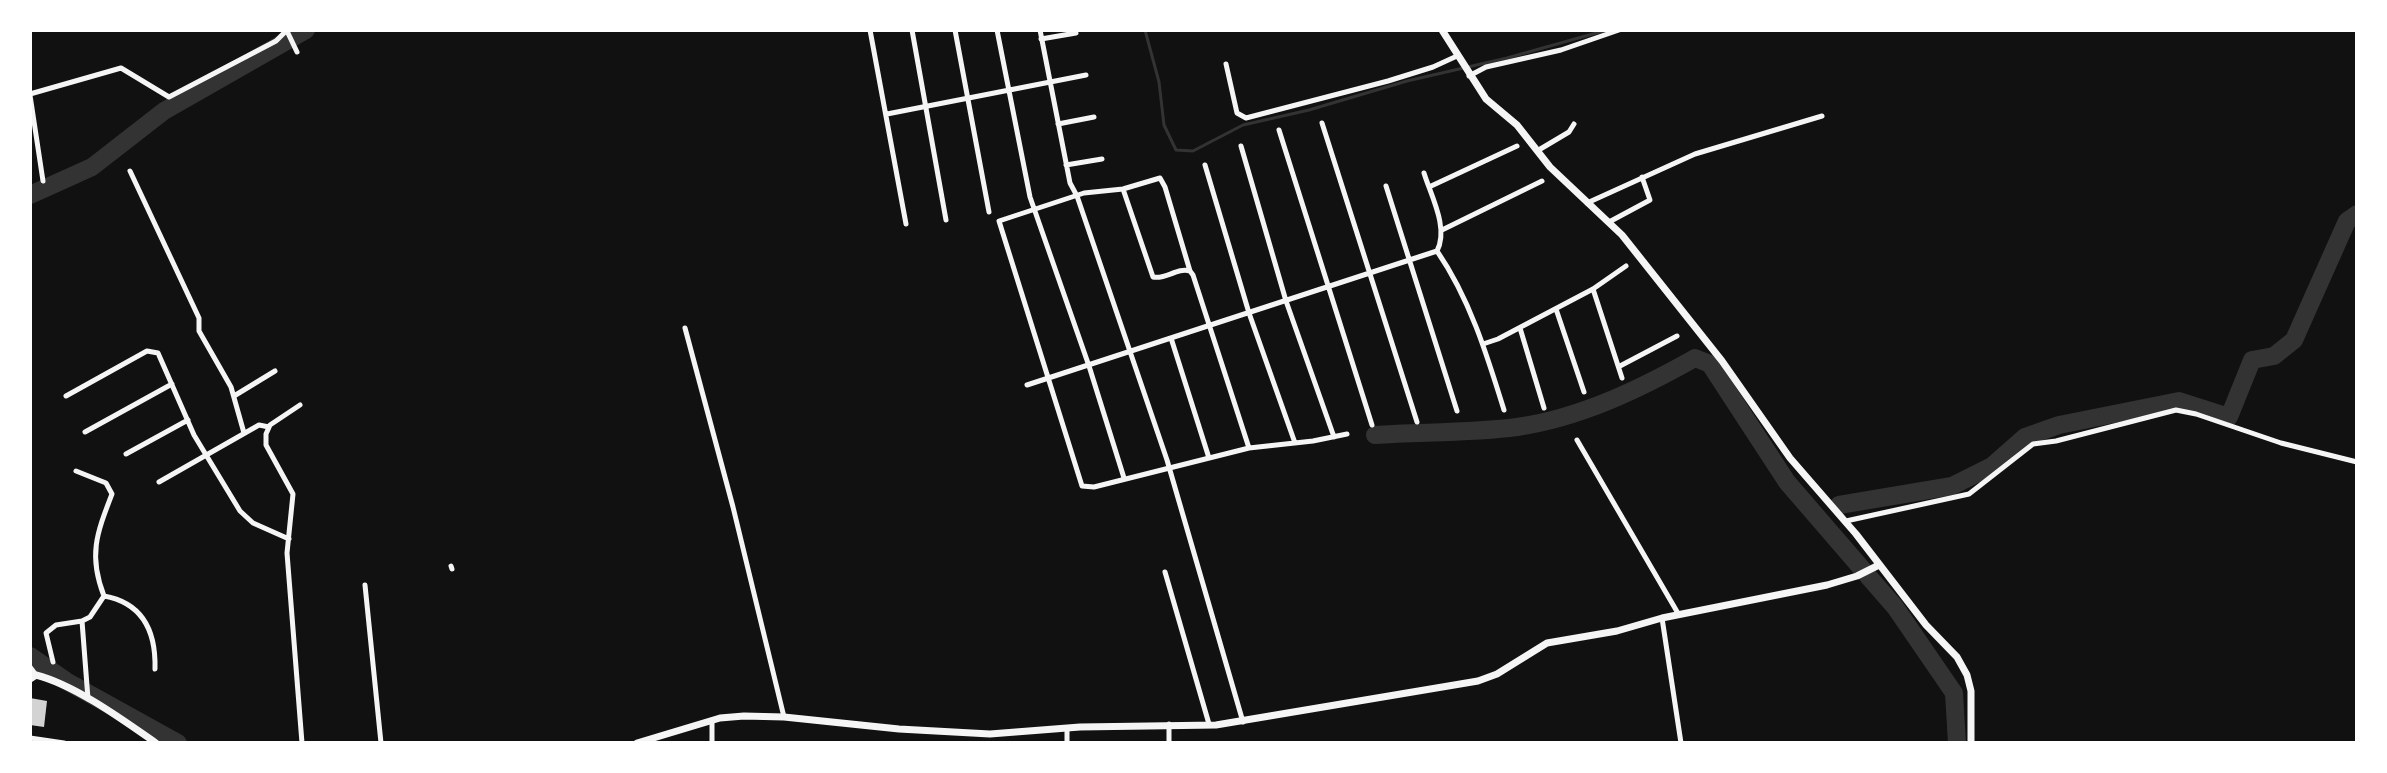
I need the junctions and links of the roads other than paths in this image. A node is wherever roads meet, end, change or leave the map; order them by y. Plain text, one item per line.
1 (870, 30) edge
2 (912, 30) edge
3 (955, 30) edge
4 (998, 30) edge
5 (1040, 30) edge
6 (1442, 30) edge
7 (1619, 30) edge
8 (288, 32) edge
9 (1076, 33) dead end
10 (1041, 39) junction
11 (297, 52) dead end
12 (1457, 57) junction
13 (1226, 64) dead end
14 (1086, 75) dead end
15 (1468, 75) junction
16 (1049, 83) junction
17 (1009, 91) junction
18 (30, 95) edge
19 (968, 99) junction
20 (926, 106) junction
21 (887, 114) junction
22 (1822, 116) dead end
23 (1094, 117) dead end
24 (1322, 123) dead end
25 (1058, 124) junction
26 (1575, 124) dead end
27 (1279, 130) dead end
28 (1241, 146) dead end
29 (1517, 146) dead end
30 (1537, 151) junction
31 (1101, 159) dead end
32 (1066, 165) junction
33 (1205, 165) dead end
34 (130, 171) dead end
35 (1424, 173) dead end
36 (1642, 177) junction
37 (43, 181) dead end
38 (1542, 181) dead end
39 (1386, 186) dead end
40 (1429, 187) junction
41 (1123, 189) junction
42 (1077, 195) junction
43 (1587, 203) junction
44 (1036, 208) junction
45 (989, 212) dead end
46 (946, 220) dead end
47 (1609, 222) junction
48 (906, 224) dead end
49 (1442, 230) junction
50 (1437, 251) junction
51 (1410, 260) junction
52 (1626, 266) dead end
53 (1190, 271) junction
54 (1369, 273) junction
55 (1330, 286) junction
56 (1593, 289) junction
57 (1286, 301) junction
58 (1556, 309) junction
59 (1249, 313) junction
60 (1210, 326) junction
61 (684, 328) dead end
62 (1520, 328) junction
63 (1677, 336) dead end
64 (1171, 338) junction
65 (1483, 344) junction
66 (1130, 353) junction
67 (1089, 366) junction
68 (1620, 366) junction
69 (275, 371) dead end
70 (1622, 378) dead end
71 (1050, 379) junction
72 (172, 384) junction
73 (1027, 386) dead end
74 (1584, 392) dead end
75 (66, 396) dead end
76 (234, 396) junction
77 (300, 405) dead end
78 (1544, 408) dead end
79 (1504, 410) dead end
80 (1457, 411) dead end
81 (188, 420) junction
82 (1417, 422) dead end
83 (1372, 425) dead end
84 (269, 427) junction
85 (85, 432) dead end
86 (244, 433) junction
87 (1347, 434) dead end
88 (1334, 437) junction
89 (1576, 440) dead end
90 (1294, 443) junction
91 (1249, 448) junction
92 (126, 454) dead end
93 (207, 454) junction
94 (1209, 458) junction
95 (2357, 462) edge
96 (1169, 467) junction
97 (76, 471) dead end
98 (1124, 478) junction
99 (159, 482) dead end
100 (1846, 521) junction
101 (289, 539) junction
102 (1879, 565) junction
103 (1165, 572) dead end
104 (365, 585) dead end
105 (104, 597) junction
106 (1679, 615) junction
107 (1662, 618) junction
108 (82, 621) junction
109 (53, 662) dead end
110 (30, 667) edge
111 (155, 669) dead end
112 (33, 677) edge
113 (88, 700) junction
114 (784, 717) junction
115 (712, 721) junction
116 (1244, 722) junction
117 (1169, 724) junction
118 (1209, 724) junction
119 (1067, 729) junction
120 (30, 738) edge
121 (64, 743) edge
122 (156, 743) edge
123 (302, 743) edge
124 (381, 743) edge
125 (637, 743) edge
126 (712, 743) edge
127 (1067, 743) edge
128 (1170, 743) edge
129 (1681, 743) edge
130 (1971, 743) edge

1 - 21 street
2 - 20 street
3 - 19 street
4 - 17 street
5 - 10 street
6 - 12 street
7 - 15 street
8 - 11 street
8 - 18 street
9 - 10 street
10 - 16 street
12 - 13 street
12 - 15 street
14 - 16 street
15 - 30 street
16 - 17 street
16 - 25 street
17 - 19 street
17 - 44 street
18 - 37 street
19 - 20 street
19 - 45 street
20 - 21 street
20 - 46 street
21 - 48 street
22 - 36 street
23 - 25 street
24 - 54 street
25 - 32 street
26 - 30 street
27 - 55 street
28 - 57 street
29 - 40 street
30 - 43 street
31 - 32 street
32 - 42 street
33 - 59 street
34 - 76 street
35 - 40 street
36 - 43 street
36 - 47 street
38 - 49 street
39 - 51 street
40 - 49 street
41 - 42 street
41 - 53 street
41 - 53 street
42 - 44 street
42 - 66 street
43 - 47 street
44 - 67 street
44 - 71 street
47 - 100 street
49 - 50 street
50 - 51 street
50 - 65 street
51 - 54 street
51 - 80 street
52 - 56 street
53 - 60 street
54 - 55 street
54 - 82 street
55 - 57 street
55 - 83 street
56 - 58 street
56 - 68 street
57 - 59 street
57 - 88 street
58 - 62 street
58 - 74 street
59 - 60 street
59 - 90 street
60 - 64 street
60 - 91 street
61 - 114 street
62 - 65 street
62 - 78 street
63 - 68 street
64 - 66 street
64 - 94 street
65 - 79 street
66 - 67 street
66 - 96 street
67 - 71 street
67 - 98 street
68 - 70 street
69 - 76 street
71 - 73 street
71 - 98 street
72 - 75 street
72 - 81 street
72 - 85 street
76 - 86 street
77 - 84 street
81 - 92 street
81 - 93 street
84 - 86 street
84 - 101 street
86 - 93 street
87 - 88 street
88 - 90 street
89 - 106 street
90 - 91 street
91 - 94 street
93 - 99 street
93 - 101 street
94 - 96 street
95 - 100 street
96 - 98 street
96 - 116 street
97 - 105 street
100 - 102 street
101 - 123 street
102 - 106 street
102 - 130 street
103 - 118 street
104 - 124 street
105 - 108 street
105 - 111 street
106 - 107 street
107 - 116 street
107 - 129 street
108 - 109 street
108 - 113 street
110 - 112 street
112 - 113 street
113 - 122 street
114 - 115 street
114 - 119 street
115 - 125 street
115 - 126 street
116 - 118 street
117 - 118 street
117 - 119 street
117 - 128 street
119 - 127 street
120 - 121 street

